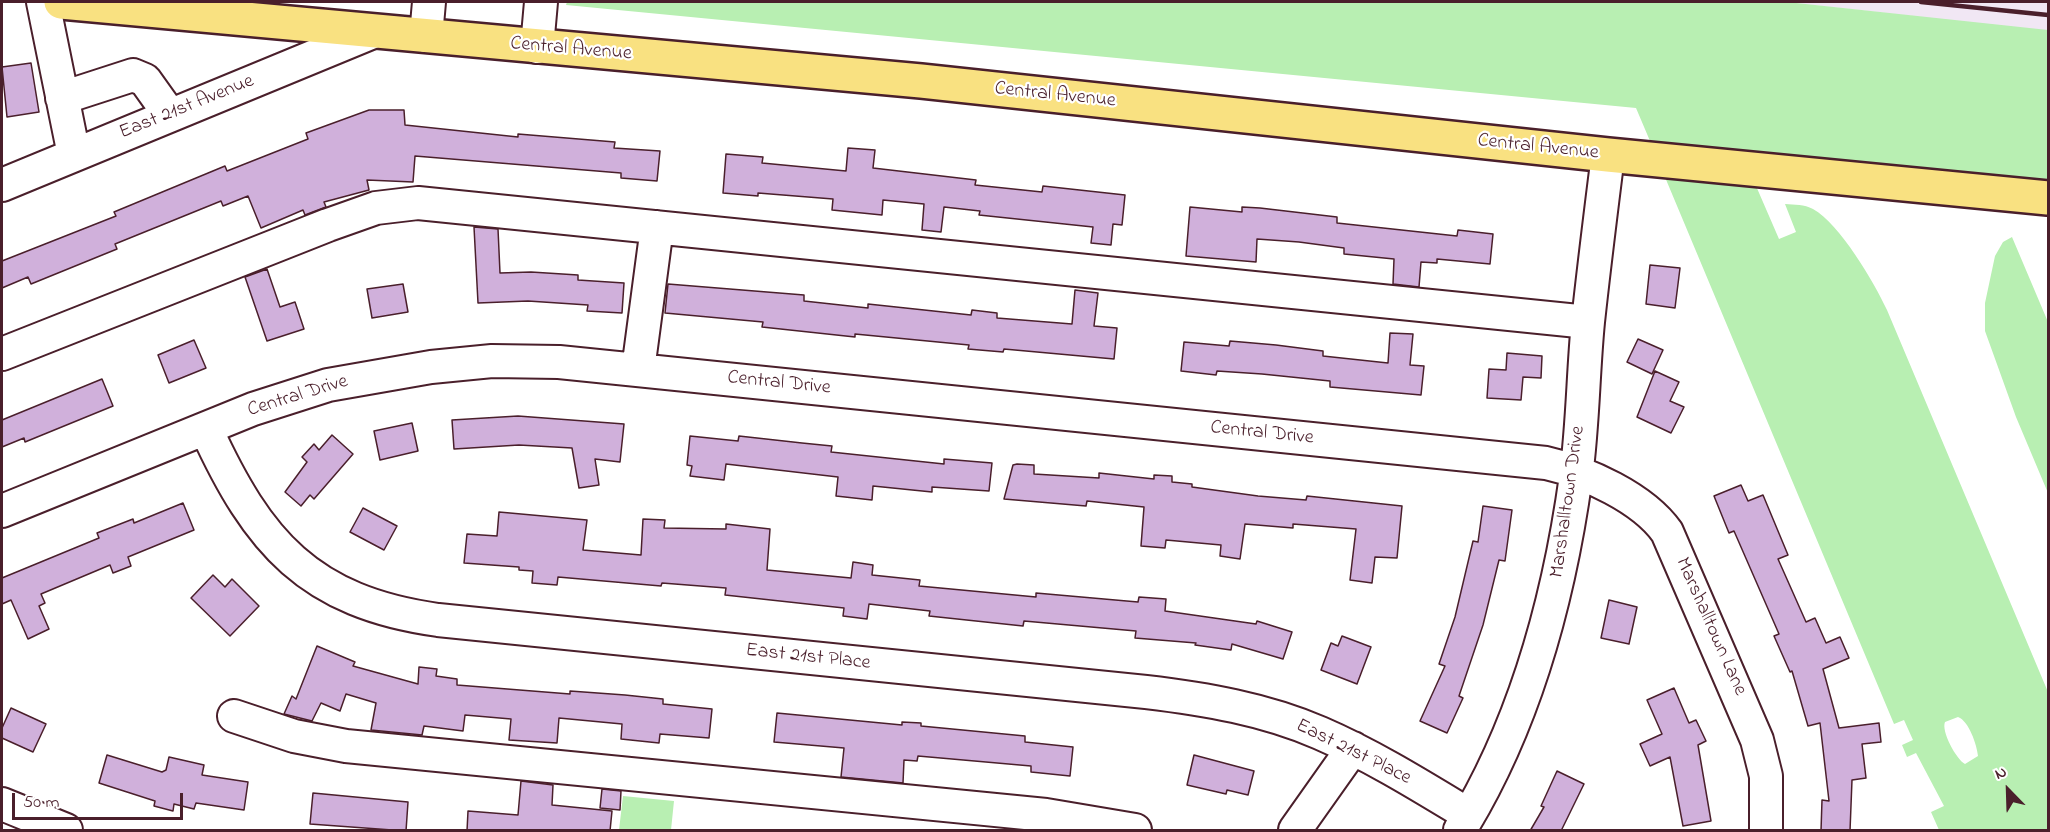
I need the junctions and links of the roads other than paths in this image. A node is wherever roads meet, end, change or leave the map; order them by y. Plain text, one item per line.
1 (43, 2) edge
2 (61, 2) edge
3 (429, 2) edge
4 (541, 2) edge
5 (373, 32) junction
6 (426, 36) junction
7 (537, 47) junction
8 (62, 98) junction
9 (170, 115) junction
10 (74, 155) junction
11 (1608, 155) junction
12 (2, 184) edge
13 (2049, 198) edge
14 (657, 227) junction
15 (1588, 322) junction
16 (2, 354) edge
17 (638, 370) junction
18 (206, 429) junction
19 (1576, 473) junction
20 (2, 512) edge
21 (234, 716) dead end
22 (1353, 748) junction
23 (2, 804) edge
24 (1465, 823) edge
25 (66, 831) edge
26 (1135, 831) edge
27 (1294, 831) edge
28 (1766, 831) edge

1 - 8 street
2 - 5 main road, Central Avenue
3 - 6 street
4 - 7 street
5 - 6 main road, Central Avenue
5 - 9 street, East 21st Avenue
6 - 7 main road, Central Avenue
7 - 11 main road, Central Avenue
8 - 9 street
8 - 10 street
9 - 10 street, East 21st Avenue
10 - 12 street, East 21st Avenue
11 - 13 main road, Central Avenue
11 - 15 street, Marshalltown Drive
14 - 15 street
14 - 16 street
14 - 17 street
15 - 19 street, Marshalltown Drive
17 - 18 street, Central Drive
17 - 19 street, Central Drive
18 - 20 street, Central Drive
18 - 22 street, East 21st Place
19 - 24 street, Marshalltown Drive
19 - 28 street, Marshalltown Lane
21 - 26 street
22 - 24 street, East 21st Place
22 - 27 street
23 - 25 street

